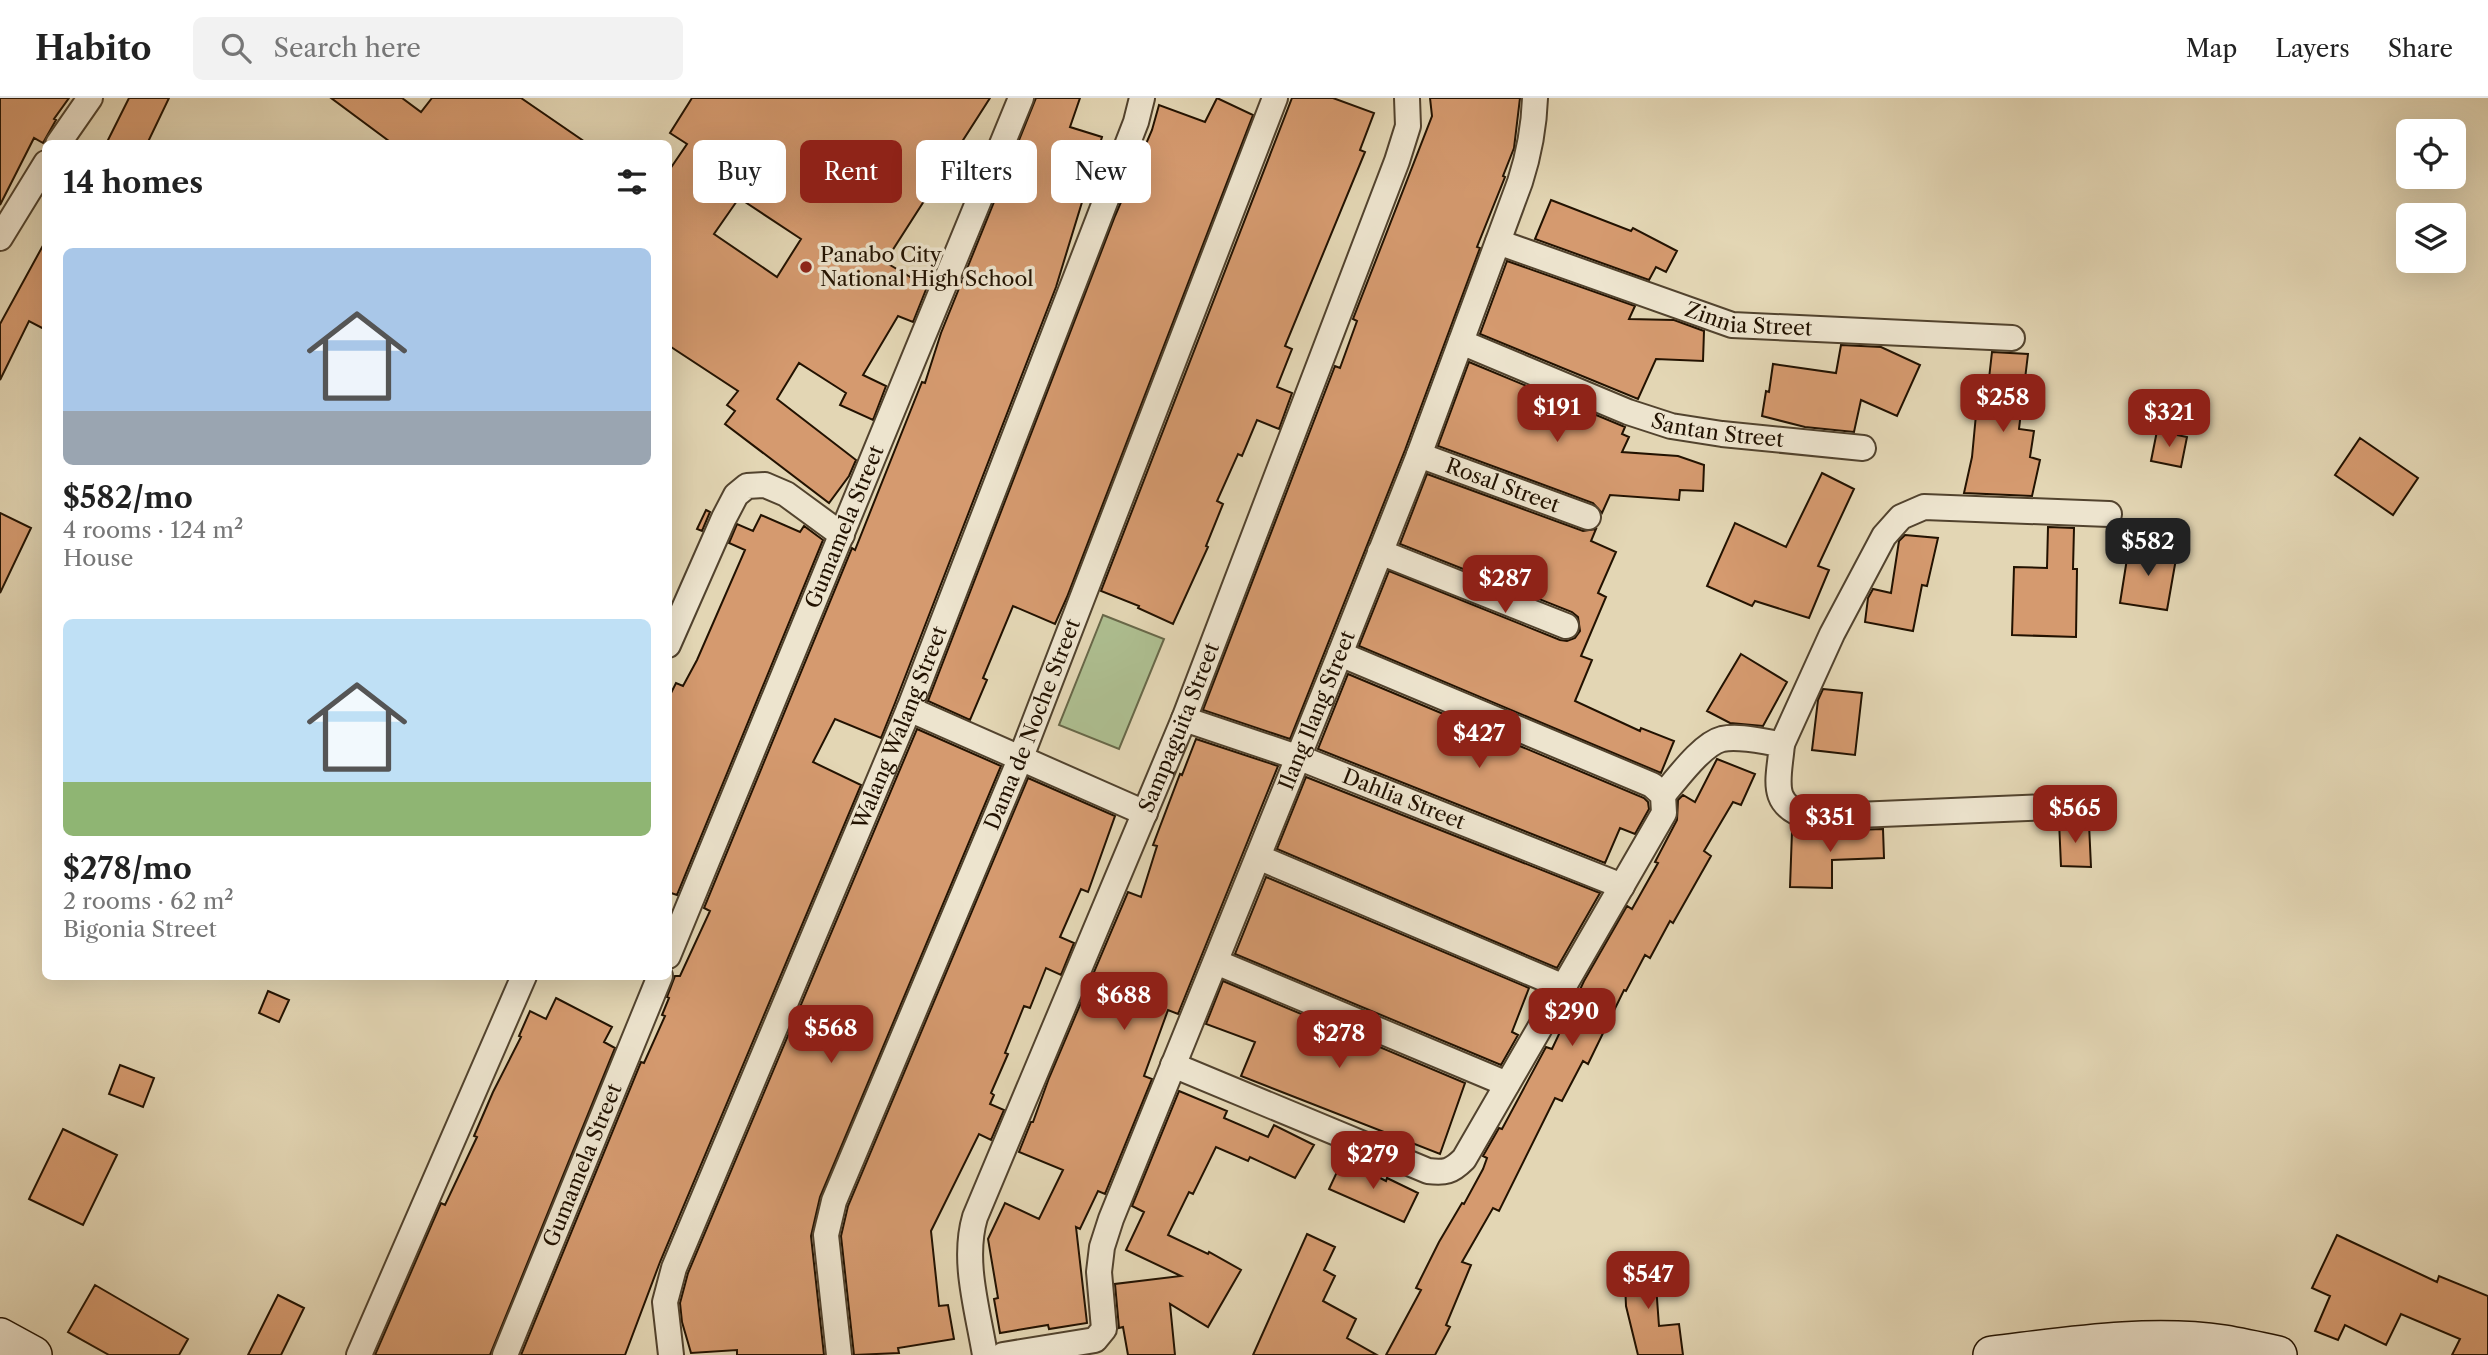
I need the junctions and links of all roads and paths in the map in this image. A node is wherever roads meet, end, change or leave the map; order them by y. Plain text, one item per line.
1 (90, 98) edge
2 (1021, 98) edge
3 (1142, 98) edge
4 (1275, 98) edge
5 (1407, 98) edge
6 (1535, 98) edge
7 (61, 140) edge
8 (42, 170) edge
9 (0, 238) edge
10 (1498, 242) junction
11 (2012, 338) dead end
12 (1461, 342) junction
13 (1863, 448) dead end
14 (1419, 455) junction
15 (2109, 514) dead end
16 (1588, 517) dead end
17 (842, 535) junction
18 (1380, 552) junction
19 (1566, 626) dead end
20 (672, 636) edge
21 (1340, 654) junction
22 (909, 709) junction
23 (1184, 719) junction
24 (1782, 744) junction
25 (1021, 757) junction
26 (1300, 758) junction
27 (1658, 790) junction
28 (2049, 807) dead end
29 (1145, 813) junction
30 (1258, 857) junction
31 (1622, 886) junction
32 (672, 946) edge
33 (1216, 962) junction
34 (522, 980) edge
35 (658, 980) edge
36 (1564, 988) junction
37 (1173, 1065) junction
38 (1507, 1084) junction
39 (359, 1355) edge
40 (505, 1355) edge
41 (671, 1355) edge
42 (839, 1355) edge
43 (985, 1355) edge
44 (1003, 1355) edge
45 (1992, 1355) edge
46 (2278, 1355) edge

1 - 7 street
2 - 17 street, Gumamela Street
3 - 22 street, Walang Walang Street
4 - 25 street, Dama de Noche Street
5 - 23 street, Sampaguita Street
6 - 10 street, Ilang Ilang Street
8 - 9 street
10 - 11 street, Zinnia Street
10 - 12 street, Ilang Ilang Street
12 - 13 street, Santan Street
12 - 14 street, Ilang Ilang Street
14 - 16 street, Rosal Street
14 - 18 street, Ilang Ilang Street
15 - 24 street
17 - 20 street
17 - 32 street, Gumamela Street
18 - 19 street
18 - 21 street, Ilang Ilang Street
21 - 26 street, Ilang Ilang Street
21 - 27 street
22 - 25 street
22 - 41 street, Walang Walang Street
23 - 26 street, Dahlia Street
23 - 29 street, Sampaguita Street
24 - 27 street
24 - 28 street
25 - 29 street
25 - 42 street, Dama de Noche Street
26 - 30 street, Ilang Ilang Street
26 - 31 street, Dahlia Street
27 - 31 street
29 - 43 street, Sampaguita Street
30 - 33 street, Ilang Ilang Street
30 - 36 street
31 - 36 street
33 - 37 street, Ilang Ilang Street
33 - 38 street
34 - 39 street
35 - 40 street, Gumamela Street
36 - 38 street
37 - 38 street
37 - 44 street, Ilang Ilang Street
45 - 46 main road

